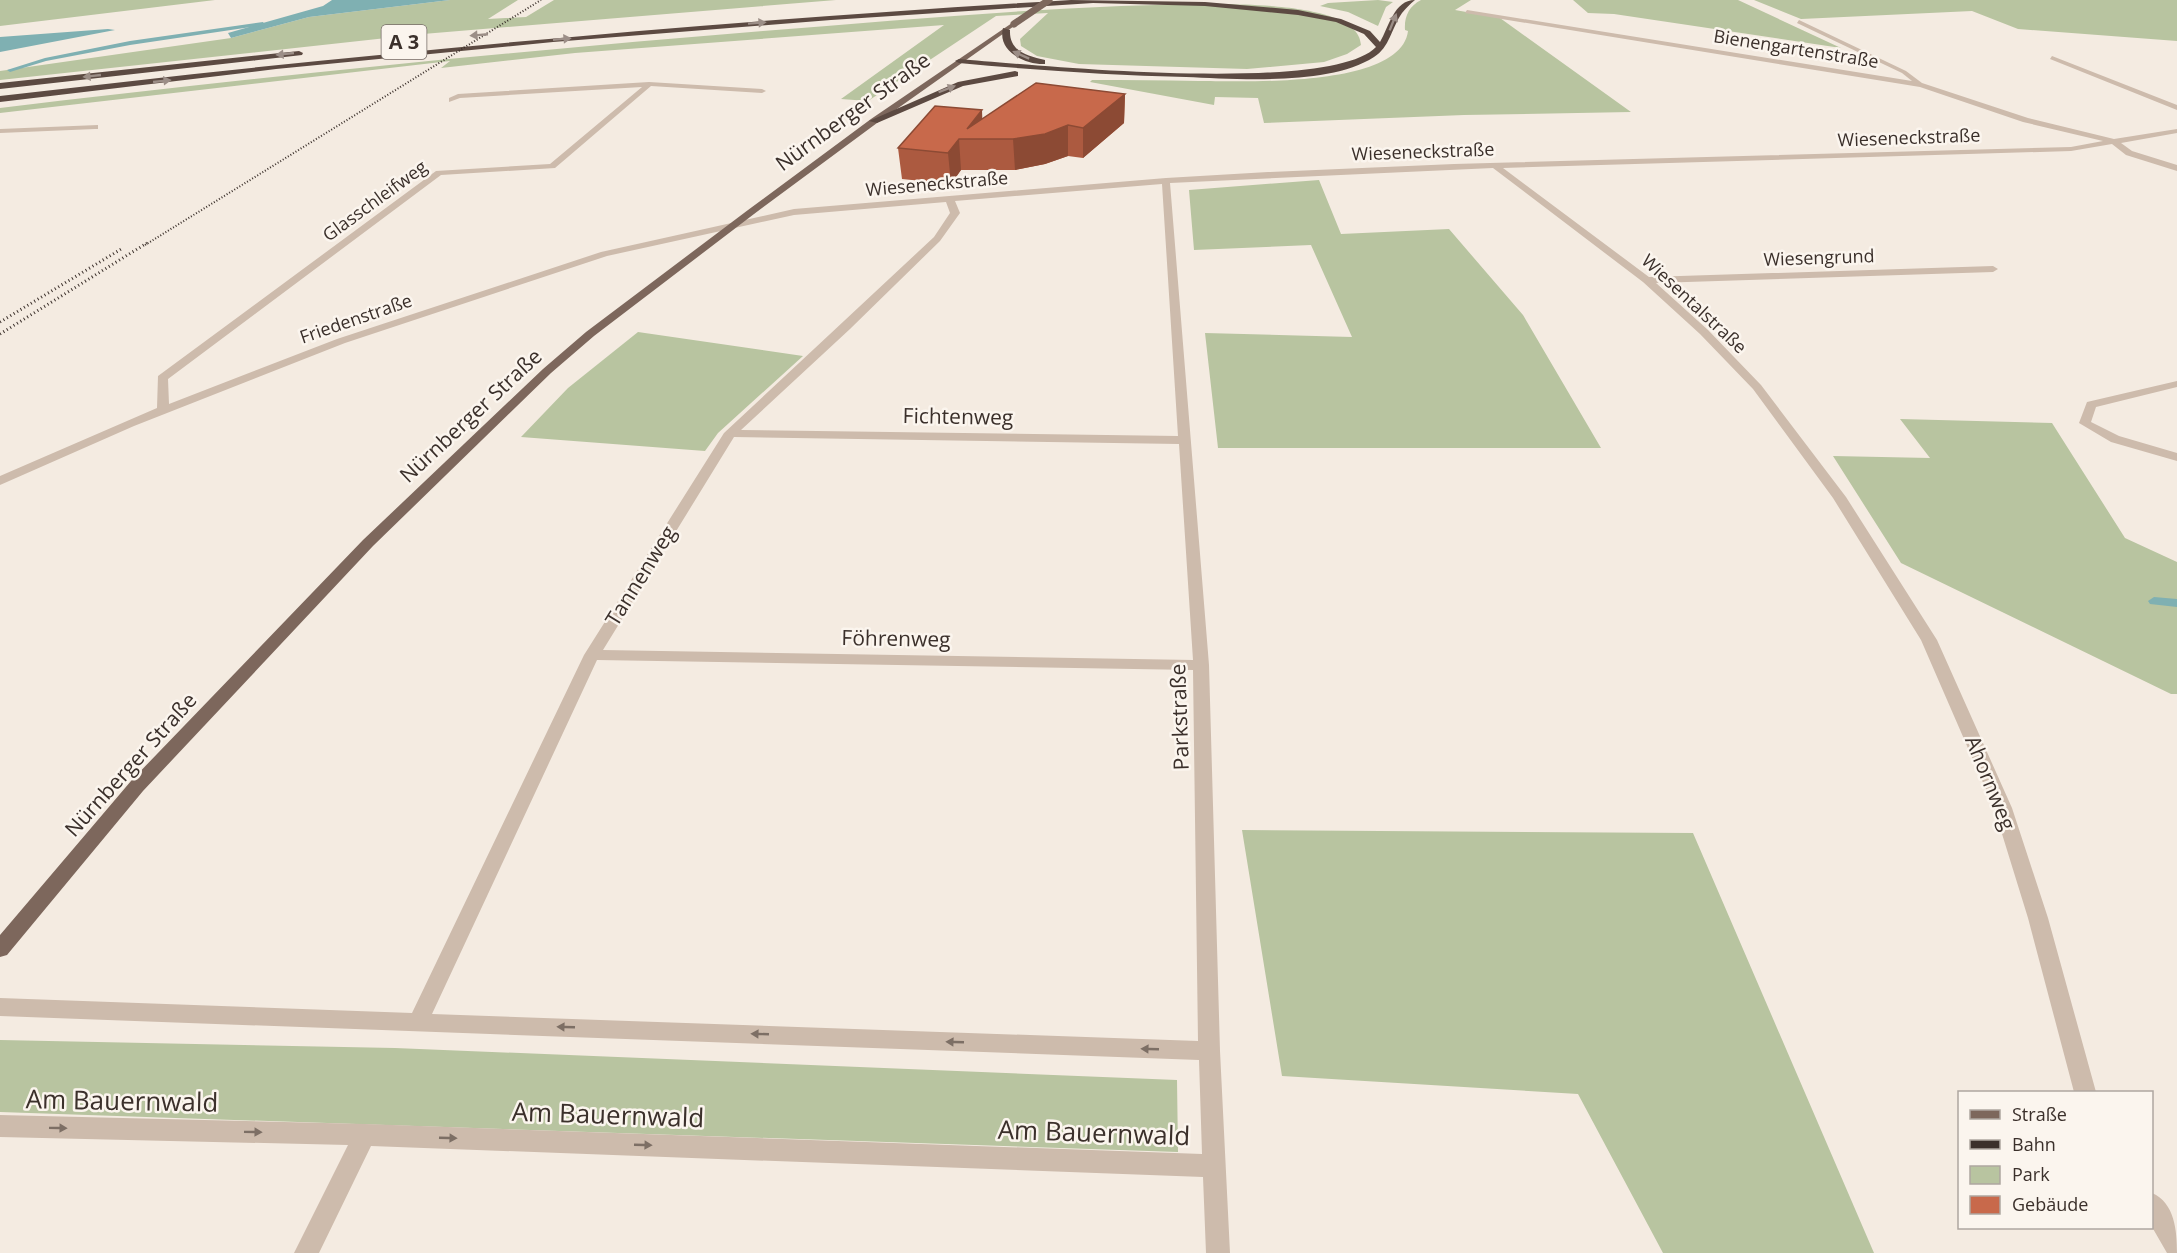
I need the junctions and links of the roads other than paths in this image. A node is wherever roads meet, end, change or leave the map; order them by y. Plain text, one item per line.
1 (1049, 0) edge
2 (1108, 0) edge
3 (1411, 0) edge
4 (1076, 2) junction
5 (1467, 12) dead end
6 (1798, 22) dead end
7 (1006, 30) junction
8 (1381, 48) junction
9 (312, 52) dead end
10 (2052, 58) dead end
11 (960, 61) junction
12 (1062, 71) junction
13 (1094, 72) junction
14 (649, 84) junction
15 (1921, 85) junction
16 (0, 86) edge
17 (762, 91) dead end
18 (0, 99) edge
19 (452, 100) dead end
20 (2177, 108) edge
21 (874, 121) junction
22 (95, 127) dead end
23 (0, 131) edge
24 (2177, 131) edge
25 (2114, 142) junction
26 (1496, 166) junction
27 (2177, 168) edge
28 (1166, 181) junction
29 (950, 200) junction
30 (735, 225) junction
31 (1993, 269) dead end
32 (1647, 280) junction
33 (2177, 384) edge
34 (163, 410) junction
35 (730, 433) junction
36 (1185, 440) junction
37 (2177, 458) edge
38 (0, 481) edge
39 (1839, 497) joint
40 (592, 655) junction
41 (1201, 665) junction
42 (0, 949) edge
43 (0, 1007) edge
44 (418, 1022) junction
45 (1209, 1051) junction
46 (2085, 1091) edge
47 (0, 1126) edge
48 (365, 1135) junction
49 (1214, 1166) junction
50 (2153, 1208) edge
51 (2177, 1248) edge
52 (306, 1253) edge
53 (1218, 1253) edge

1 - 7 main road, Nürnberger Straße, bridge
2 - 4 highway, A 3
8 -> 3 highway
4 - 8 highway
18 -> 4 highway, A 3
5 - 15 street, Bienengartenstraße
6 - 15 street
7 - 11 main road, Nürnberger Straße
13 -> 7 highway
8 - 13 highway
9 -> 16 highway
10 - 20 street
11 - 12 highway
11 - 21 main road, Nürnberger Straße
12 - 13 highway
21 -> 12 highway
14 - 17 street
14 - 19 street
14 - 34 street, Glasschleifweg
15 - 25 street, Bienengartenstraße
21 - 30 main road, Nürnberger Straße
22 - 23 street
24 - 25 street, Wieseneckstraße
25 - 26 street, Wieseneckstraße
25 - 27 street, Bienengartenstraße
26 - 28 street, Wieseneckstraße
26 - 32 street, Wiesentalstraße
28 - 29 street, Wieseneckstraße
28 - 36 street, Parkstraße
29 - 30 street, Wieseneckstraße
29 - 35 street, Tannenweg
30 - 34 street, Friedenstraße
30 - 42 main road, Nürnberger Straße
31 - 32 street, Wiesengrund
32 - 39 street, Wiesentalstraße
33 - 37 street
34 - 38 street, Friedenstraße
35 - 36 street, Fichtenweg
35 - 40 street, Tannenweg
36 - 41 street, Parkstraße
39 - 46 street, Ahornweg
40 - 41 street, Föhrenweg
40 - 44 street, Tannenweg
41 - 45 street, Parkstraße
43 - 44 street
45 -> 44 street
45 - 49 street, Parkstraße
47 -> 48 street, Am Bauernwald
48 -> 49 street, Am Bauernwald
48 - 52 street
49 - 53 street, Parkstraße
50 - 51 street

